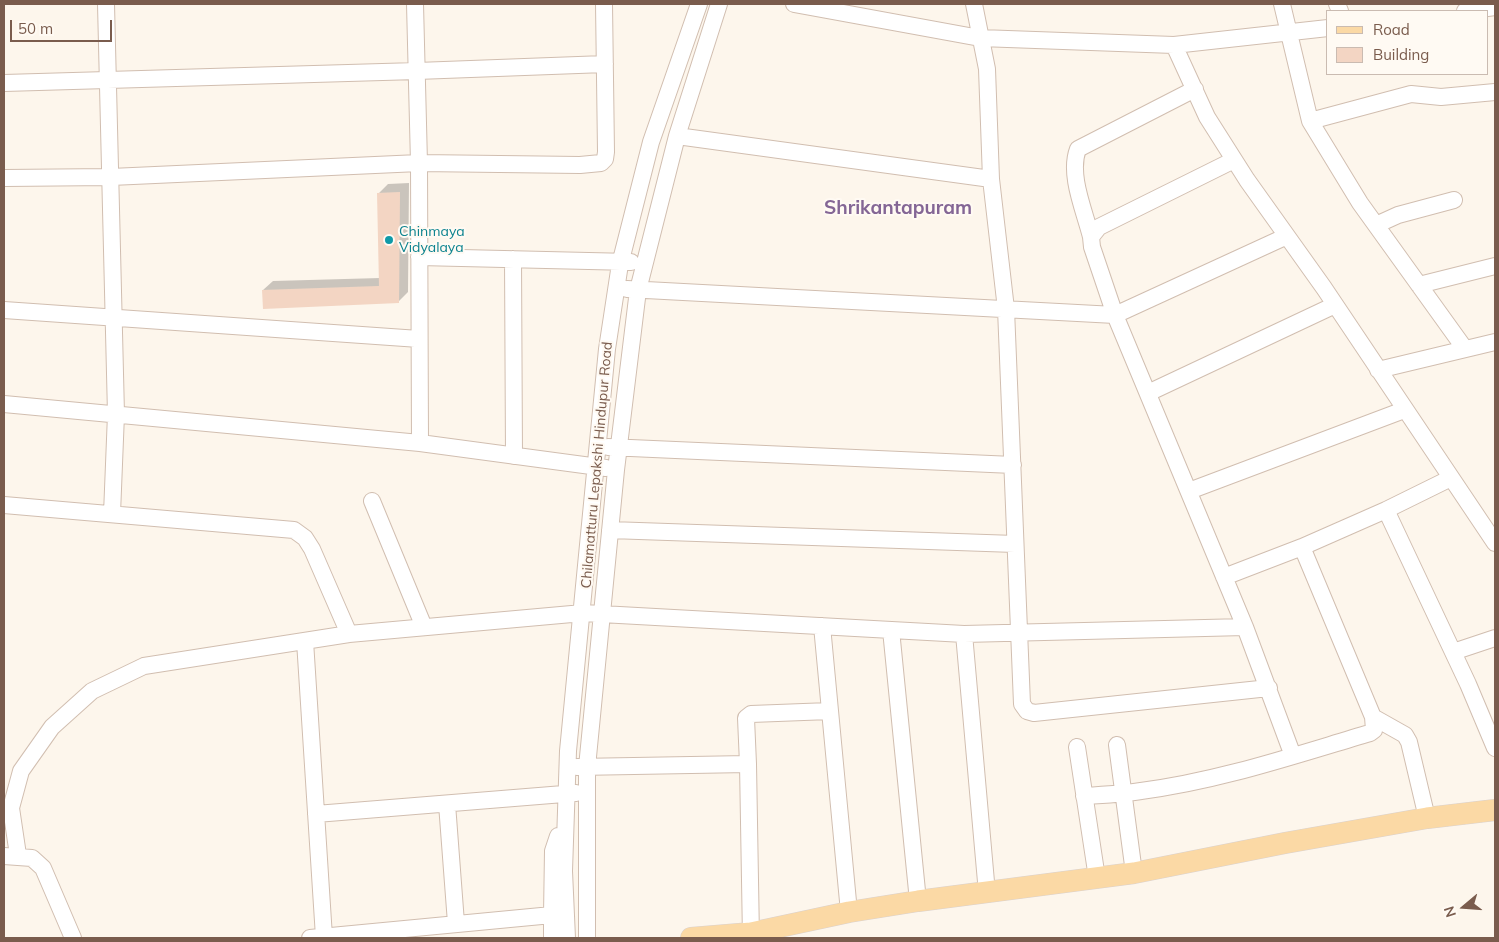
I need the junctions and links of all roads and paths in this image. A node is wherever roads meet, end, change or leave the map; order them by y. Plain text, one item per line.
1 (106, 4) edge
2 (415, 4) edge
3 (604, 4) edge
4 (698, 4) edge
5 (719, 4) edge
6 (794, 4) edge
7 (974, 4) edge
8 (1282, 4) edge
9 (1495, 7) edge
10 (1472, 10) edge
11 (1326, 28) edge
12 (1288, 32) junction
13 (980, 38) junction
14 (1174, 45) junction
15 (605, 64) junction
16 (417, 71) junction
17 (108, 78) junction
18 (4, 83) edge
19 (1194, 89) junction
20 (1495, 92) edge
21 (1310, 121) junction
22 (677, 136) junction
23 (1234, 160) junction
24 (418, 163) junction
25 (111, 177) junction
26 (4, 178) edge
27 (991, 178) junction
28 (1454, 200) dead end
29 (1376, 225) junction
30 (1287, 236) junction
31 (1091, 237) junction
32 (419, 257) junction
33 (513, 259) junction
34 (621, 260) junction
35 (645, 264) junction
36 (1495, 266) edge
37 (1419, 285) junction
38 (617, 288) junction
39 (638, 290) junction
40 (1335, 305) junction
41 (4, 310) edge
42 (1006, 310) junction
43 (1115, 315) junction
44 (114, 319) junction
45 (419, 339) junction
46 (1495, 342) edge
47 (1465, 349) junction
48 (1378, 370) junction
49 (1148, 393) junction
50 (4, 404) edge
51 (1404, 410) junction
52 (116, 414) junction
53 (420, 443) junction
54 (599, 446) junction
55 (618, 448) junction
56 (514, 456) junction
57 (1013, 465) junction
58 (597, 466) junction
59 (616, 470) junction
60 (1450, 478) junction
61 (1189, 491) junction
62 (372, 501) dead end
63 (4, 505) edge
64 (1386, 510) junction
65 (112, 514) junction
66 (1489, 521) edge
67 (610, 530) junction
68 (1495, 542) edge
69 (1015, 544) junction
70 (1302, 547) junction
71 (1224, 577) junction
72 (602, 612) junction
73 (583, 613) junction
74 (822, 626) junction
75 (1245, 626) junction
76 (424, 627) junction
77 (891, 630) junction
78 (1018, 633) junction
79 (349, 634) junction
80 (964, 634) junction
81 (1495, 638) edge
82 (305, 641) junction
83 (1453, 652) junction
84 (1269, 688) junction
85 (830, 712) junction
86 (1373, 717) junction
87 (1491, 726) edge
88 (1117, 745) dead end
89 (1078, 747) dead end
90 (1495, 748) edge
91 (1293, 756) junction
92 (748, 764) junction
93 (567, 767) junction
94 (587, 767) junction
95 (587, 792) junction
96 (1122, 793) junction
97 (566, 794) junction
98 (1084, 796) junction
99 (447, 804) junction
100 (1495, 810) edge
101 (316, 814) junction
102 (1428, 818) junction
103 (585, 832) junction
104 (565, 834) junction
105 (11, 855) edge
106 (1134, 873) junction
107 (1097, 878) junction
108 (987, 893) junction
109 (918, 900) junction
110 (849, 912) junction
111 (552, 915) junction
112 (456, 923) junction
113 (751, 936) edge
114 (317, 937) edge
115 (73, 938) edge
116 (552, 938) edge
117 (567, 938) edge
118 (587, 938) edge
119 (690, 938) edge

1 - 17 street
2 - 16 street
3 - 15 street
4 - 34 street, Chilamatturu Lepakshi Hindupur Road
5 - 22 street, Chilamatturu Lepakshi Hindupur Road
6 - 13 street
7 - 13 street
8 - 12 street
9 - 10 street
11 - 12 street
12 - 14 street
12 - 21 street
13 - 14 street
13 - 27 street
14 - 19 street
15 - 16 street
15 - 24 street
16 - 17 street
16 - 24 street
17 - 18 street
17 - 25 street
19 - 23 street
19 - 31 street
20 - 21 street
21 - 29 street
22 - 27 street
22 - 35 street, Chilamatturu Lepakshi Hindupur Road
23 - 30 street
23 - 31 street
24 - 25 street
24 - 32 street
25 - 26 street
25 - 44 street
27 - 42 street
28 - 29 street
29 - 37 street
30 - 40 street
30 - 43 street
31 - 43 street
32 - 33 street
32 - 45 street
33 - 34 street
33 - 56 street
34 - 35 street
34 - 38 street, Chilamatturu Lepakshi Hindupur Road
35 - 39 street, Chilamatturu Lepakshi Hindupur Road
36 - 37 street
37 - 47 street
38 - 39 street
38 - 54 street, Chilamatturu Lepakshi Hindupur Road
39 - 42 street
39 - 55 street, Chilamatturu Lepakshi Hindupur Road
40 - 48 street
40 - 49 street
41 - 44 street
42 - 43 street
42 - 57 street
43 - 49 street
44 - 45 street
44 - 52 street
45 - 53 street
46 - 47 street
47 - 48 street
48 - 51 street
49 - 61 street
50 - 52 street
51 - 60 street
51 - 61 street
52 - 53 street
52 - 65 street
53 - 56 street
54 - 55 street
54 - 58 street, Chilamatturu Lepakshi Hindupur Road
55 - 57 street
55 - 59 street, Chilamatturu Lepakshi Hindupur Road
56 - 58 street
57 - 69 street
58 - 59 street
58 - 73 street, Chilamatturu Lepakshi Hindupur Road
59 - 67 street, Chilamatturu Lepakshi Hindupur Road
60 - 64 street
60 - 66 street
61 - 71 street
62 - 76 street
63 - 65 street
64 - 70 street
64 - 83 street
65 - 79 street
66 - 68 street
67 - 69 street
67 - 72 street, Chilamatturu Lepakshi Hindupur Road
69 - 78 street
70 - 71 street
70 - 86 street
71 - 75 street
72 - 73 street
72 - 74 street
72 - 94 street, Chilamatturu Lepakshi Hindupur Road
73 - 76 street
73 - 93 street, Chilamatturu Lepakshi Hindupur Road
74 - 77 street
74 - 85 street
75 - 78 street
75 - 84 street
76 - 79 street
77 - 80 street
77 - 109 street
78 - 80 street
78 - 84 street
79 - 82 street
80 - 108 street
81 - 83 street
82 - 101 street
82 - 105 street
83 - 87 street
84 - 91 street
85 - 92 street
85 - 110 street
86 - 91 street
86 - 102 street
87 - 90 street
88 - 96 street
89 - 98 street
91 - 96 street
92 - 94 street
92 - 113 street
93 - 94 street
93 - 97 street, Chilamatturu Lepakshi Hindupur Road
94 - 95 street, Chilamatturu Lepakshi Hindupur Road
95 - 97 street
95 - 103 street, Chilamatturu Lepakshi Hindupur Road
96 - 98 street
96 - 106 street
97 - 99 street
97 - 104 street, Chilamatturu Lepakshi Hindupur Road
98 - 107 street
99 - 101 street
99 - 112 street
100 - 102 main road
101 - 114 street
102 - 106 main road
103 - 104 street
103 - 118 street, Chilamatturu Lepakshi Hindupur Road
104 - 111 street
104 - 117 street, Chilamatturu Lepakshi Hindupur Road
105 - 115 street
106 - 107 main road
107 - 108 main road
108 - 109 main road
109 - 110 main road
110 - 113 main road
111 - 112 street
111 - 116 street
112 - 114 street
113 - 119 main road

